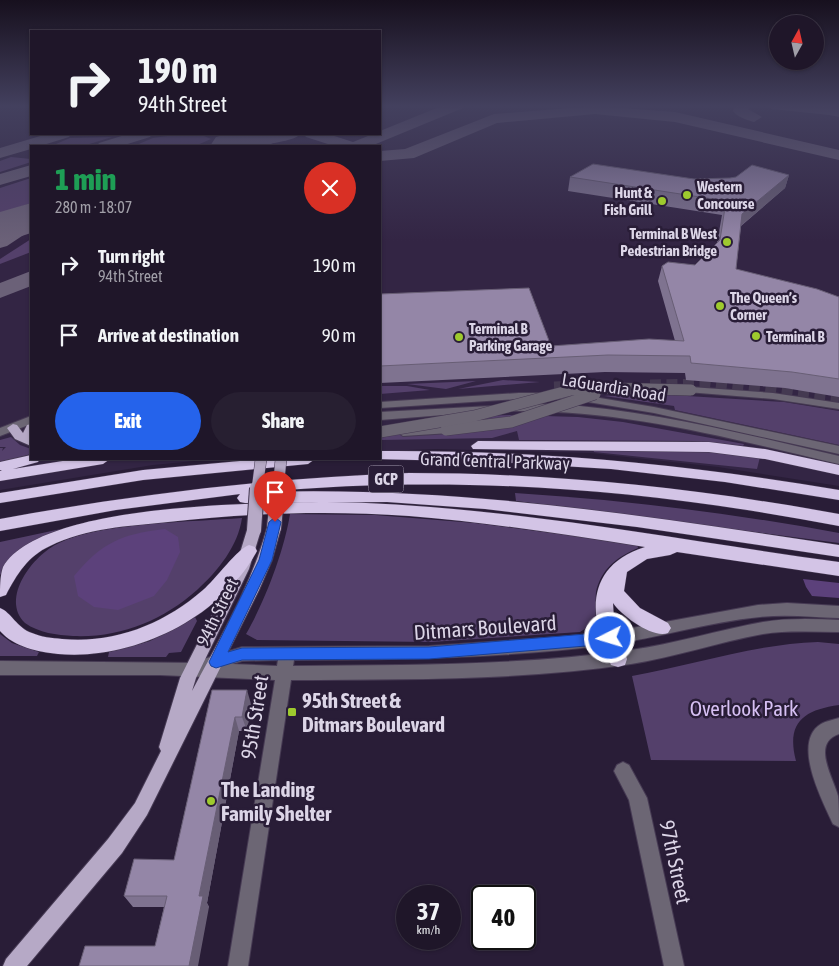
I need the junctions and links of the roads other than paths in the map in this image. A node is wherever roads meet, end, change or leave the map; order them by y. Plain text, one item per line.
1 (554, 387) tunnel mouth
2 (605, 392) dead end
3 (459, 400) junction
4 (381, 405) edge
5 (839, 406) edge
6 (381, 416) edge
7 (30, 420) edge
8 (13, 428) junction
9 (0, 432) edge
10 (381, 432) edge
11 (381, 432) edge
12 (30, 441) edge
13 (839, 450) edge
14 (381, 452) edge
15 (381, 456) edge
16 (30, 460) edge
17 (96, 460) edge
18 (261, 460) edge
19 (278, 460) edge
20 (281, 460) edge
21 (294, 460) edge
22 (839, 460) edge
23 (227, 465) junction
24 (0, 467) edge
25 (839, 470) edge
26 (0, 476) edge
27 (839, 495) edge
28 (0, 498) edge
29 (141, 500) junction
30 (839, 520) edge
31 (0, 525) edge
32 (249, 551) junction
33 (839, 551) edge
34 (779, 560) junction
35 (622, 566) junction
36 (839, 569) edge
37 (0, 590) edge
38 (839, 612) edge
39 (0, 615) edge
40 (839, 626) edge
41 (662, 628) junction
42 (610, 638) junction
43 (287, 653) junction
44 (618, 659) junction
45 (214, 666) junction
46 (0, 668) edge
47 (193, 669) junction
48 (284, 673) junction
49 (839, 726) edge
50 (623, 771) dead end
51 (160, 773) junction
52 (839, 818) edge
53 (13, 966) edge
54 (238, 966) edge
55 (674, 966) edge

1 - 3 street
2 - 11 street, bridge
3 - 4 street, LaGuardia Road
3 - 13 street, LaGuardia Road
5 - 10 street, bridge
6 - 22 street, LaGuardia Road
7 - 8 street
8 - 9 street
8 - 12 main road
14 - 25 highway
15 - 27 highway, Grand Central Parkway / GCP
16 - 24 highway
17 - 26 highway
18 - 32 main road, 94th Street, bridge
19 - 23 highway
20 - 45 main road, 94th Street, bridge
21 - 23 highway
23 - 28 highway
29 - 30 highway, Grand Central Parkway / GCP
29 - 31 highway, Grand Central Parkway / GCP
29 - 33 highway
32 - 39 highway
32 - 47 main road, 94th Street
34 - 35 highway
34 - 36 highway
34 - 37 highway
35 - 41 highway
35 - 42 highway
38 - 41 street, Ditmars Boulevard
40 - 44 street, Ditmars Boulevard
41 - 42 street, Ditmars Boulevard
42 - 43 street, Ditmars Boulevard
42 - 44 highway
43 - 45 street, Ditmars Boulevard
43 - 48 street, 95th Street
44 - 48 street, Ditmars Boulevard
45 - 47 street, Ditmars Boulevard
45 - 48 street, Ditmars Boulevard
45 - 51 main road, 94th Street
46 - 47 street, Ditmars Boulevard
47 - 51 main road, 94th Street
48 - 54 street, 95th Street
49 - 52 street
50 - 55 street, 97th Street
51 - 53 main road, 94th Street

